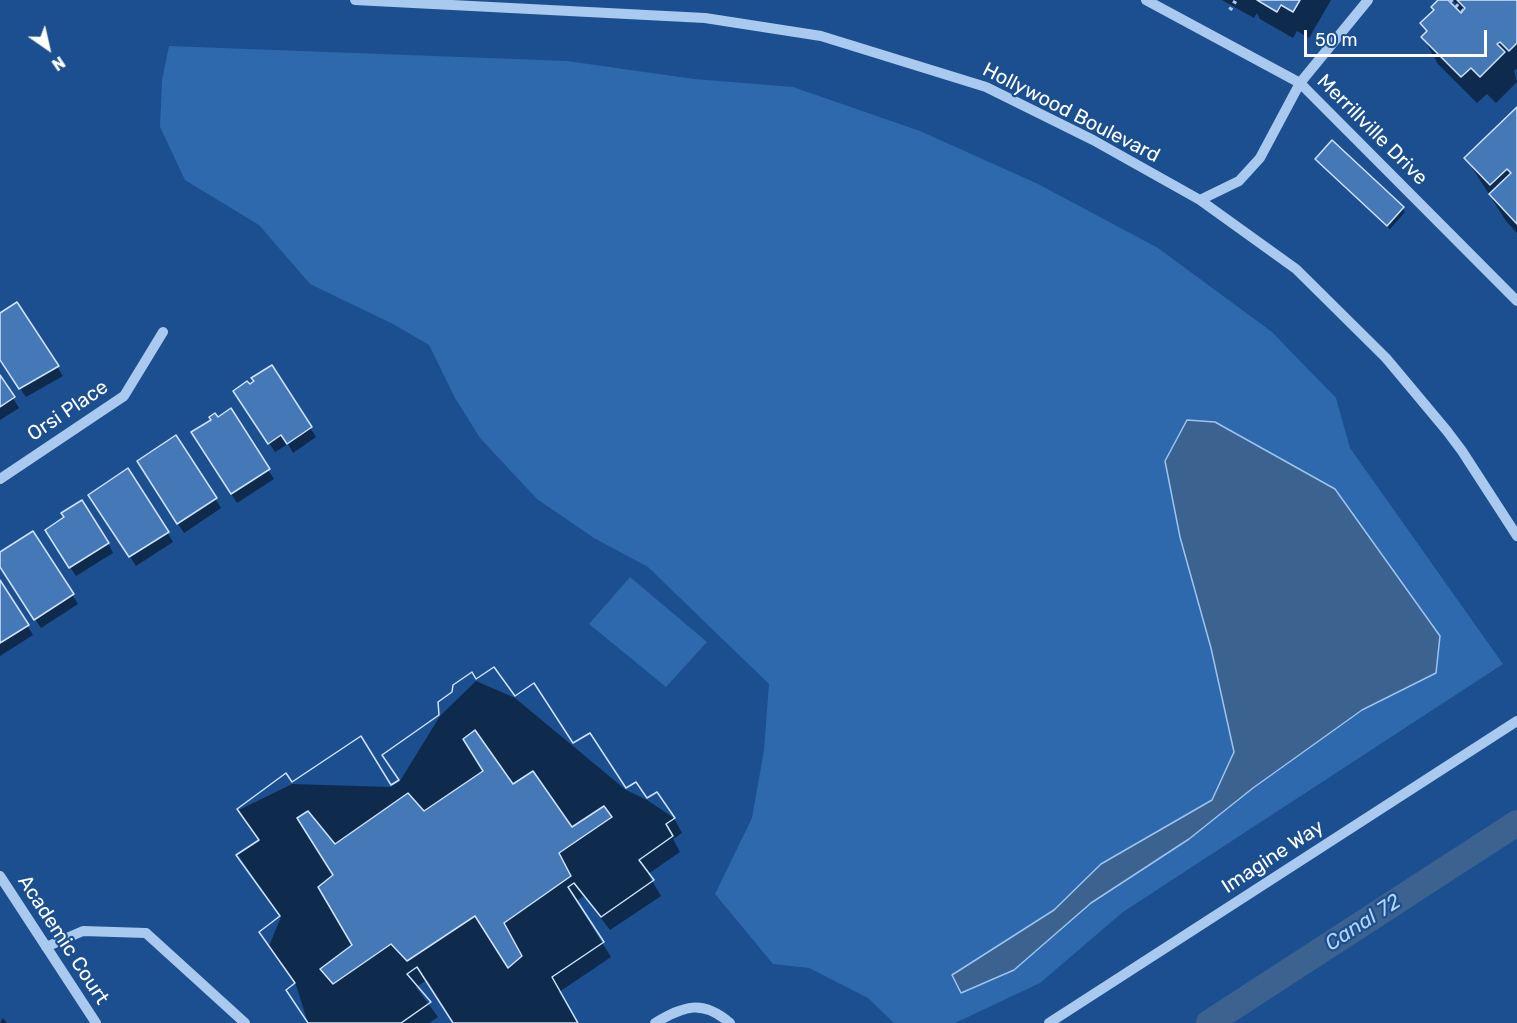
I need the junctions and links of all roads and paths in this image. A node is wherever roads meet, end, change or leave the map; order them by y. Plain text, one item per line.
1 (355, 0) edge
2 (1146, 0) edge
3 (1236, 0) edge
4 (1368, 0) edge
5 (1450, 0) edge
6 (1230, 9) dead end
7 (1463, 11) dead end
8 (1300, 83) junction
9 (1200, 200) junction
10 (1517, 301) edge
11 (163, 332) dead end
12 (0, 479) edge
13 (1517, 536) edge
14 (1517, 721) edge
15 (0, 876) edge
16 (46, 947) junction
17 (96, 1023) edge
18 (244, 1023) edge
19 (655, 1023) edge
20 (730, 1023) edge
21 (1049, 1023) edge

1 - 9 street, Hollywood Boulevard
2 - 8 street, Merrillville Drive
3 - 6 path
4 - 8 street
5 - 7 path
8 - 9 street
8 - 10 street, Merrillville Drive
9 - 13 street, Hollywood Boulevard
11 - 12 street, Orsi Place
14 - 21 street, Imagine Way
15 - 16 street, Academic Court
16 - 17 street, Academic Court
16 - 18 street
19 - 20 street

